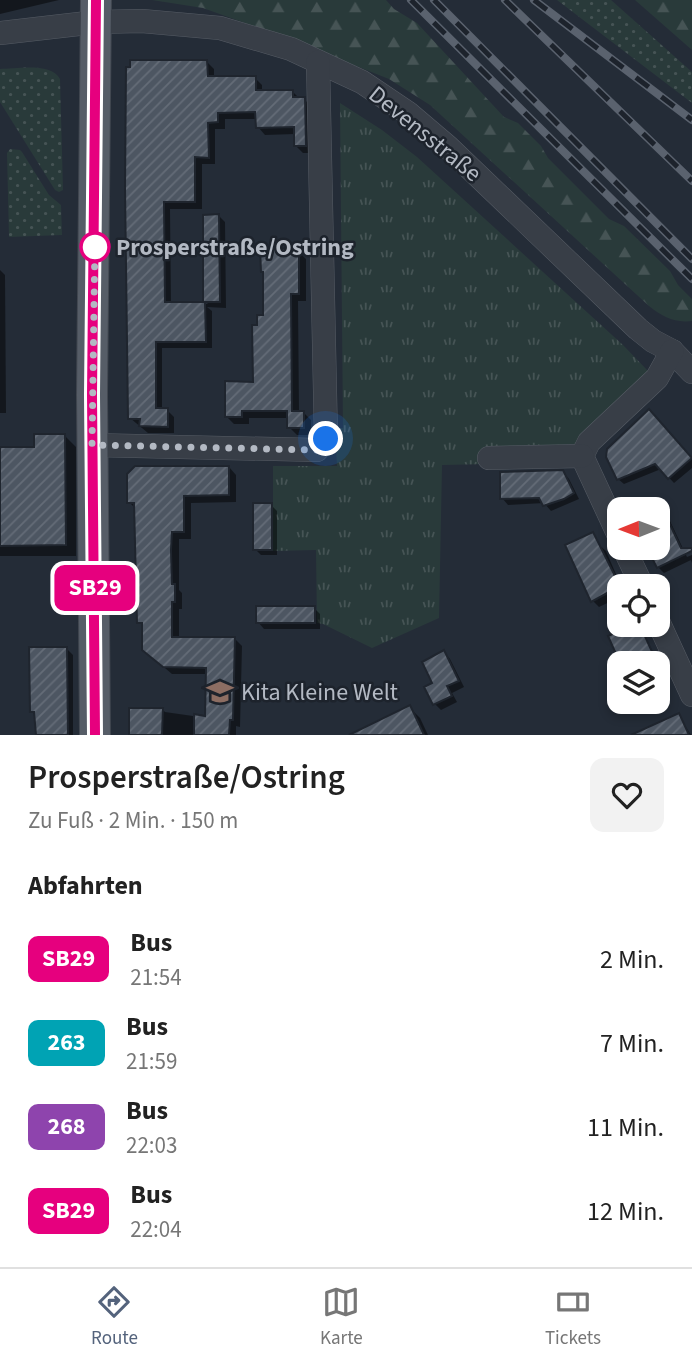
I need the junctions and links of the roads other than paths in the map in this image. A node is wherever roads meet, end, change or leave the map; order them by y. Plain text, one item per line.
1 (96, 11) edge
2 (0, 33) edge
3 (318, 62) junction
4 (682, 348) edge
5 (692, 372) edge
6 (92, 445) junction
7 (582, 456) junction
8 (489, 458) dead end
9 (607, 510) edge
10 (665, 637) edge
11 (692, 695) edge
12 (95, 735) edge

1 - 2 street, Devensstraße
1 - 3 street, Devensstraße
1 - 6 main road
3 - 4 street, Devensstraße
3 - 6 street
4 - 5 street, Devensstraße
4 - 7 street
6 - 12 main road
7 - 8 street
7 - 9 street
10 - 11 street

